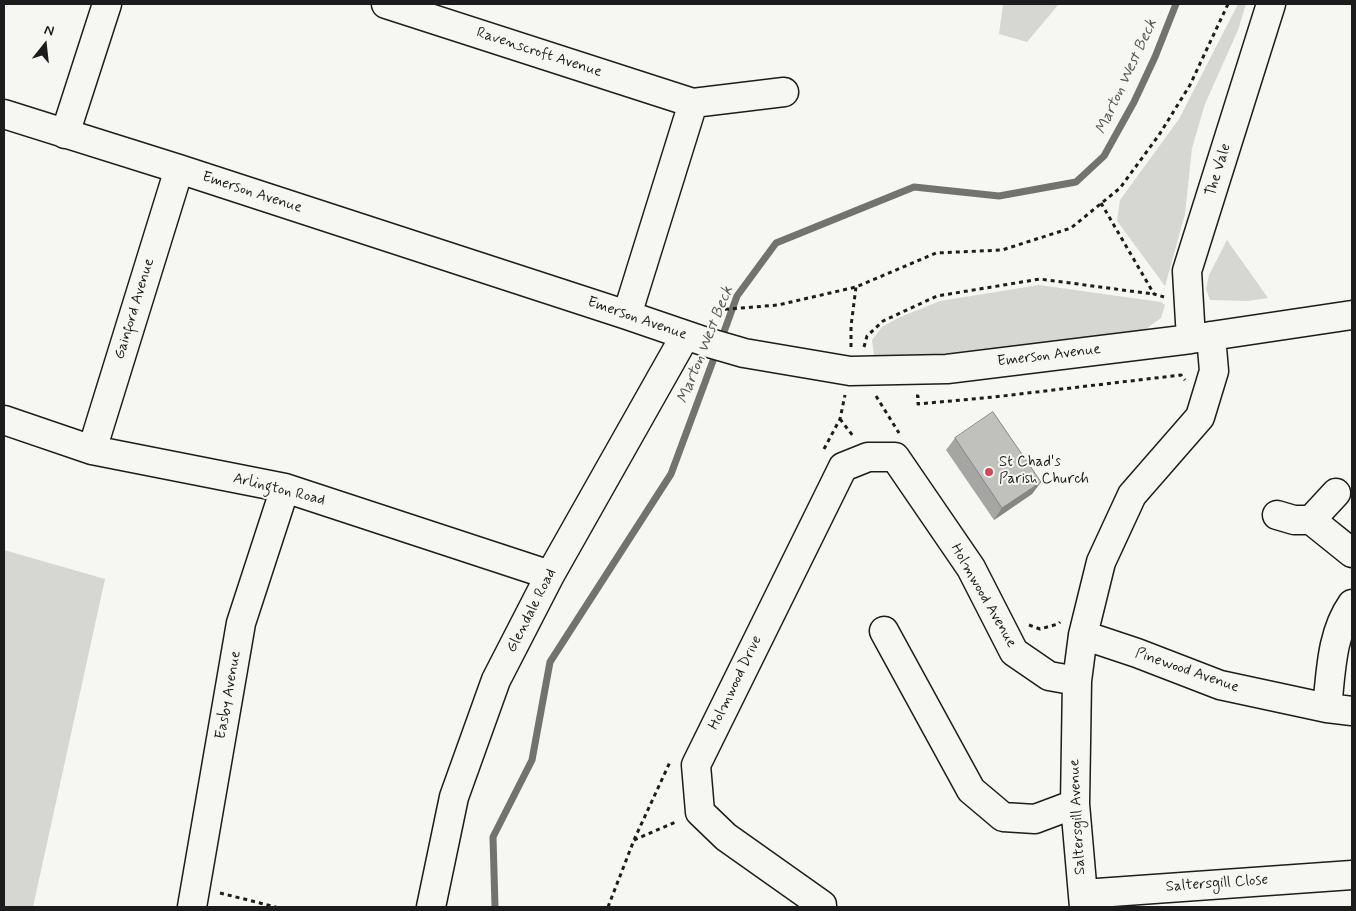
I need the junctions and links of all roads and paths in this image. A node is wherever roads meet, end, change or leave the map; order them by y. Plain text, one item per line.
1 (107, 4) edge
2 (386, 4) edge
3 (1228, 4) edge
4 (1271, 4) edge
5 (784, 92) dead end
6 (693, 103) junction
7 (4, 114) edge
8 (65, 134) junction
9 (178, 169) junction
10 (1101, 203) junction
11 (856, 288) junction
12 (1154, 294) junction
13 (1166, 297) dead end
14 (717, 310) dead end
15 (626, 315) junction
16 (1352, 315) edge
17 (1201, 337) junction
18 (695, 339) junction
19 (850, 378) junction
20 (1186, 382) dead end
21 (868, 396) dead end
22 (876, 396) junction
23 (884, 396) dead end
24 (909, 396) dead end
25 (4, 420) edge
26 (898, 447) junction
27 (92, 450) junction
28 (285, 488) junction
29 (1336, 493) dead end
30 (1277, 515) dead end
31 (1312, 520) junction
32 (1352, 553) edge
33 (550, 575) junction
34 (1352, 604) edge
35 (1025, 624) dead end
36 (1073, 626) junction
37 (884, 631) dead end
38 (1077, 681) junction
39 (1340, 710) edge
40 (1074, 804) junction
41 (700, 812) junction
42 (1352, 875) edge
43 (194, 897) edge
44 (1083, 901) edge
45 (276, 907) edge
46 (431, 907) edge
47 (608, 907) edge
48 (822, 907) edge

1 - 8 street
2 - 6 street, Ravenscroft Avenue
3 - 10 path
4 - 17 street, The Vale
5 - 6 street, Ravenscroft Avenue
6 - 15 street
7 - 8 street, Emerson Avenue
8 - 9 street, Emerson Avenue
9 - 15 street, Emerson Avenue
9 - 27 street, Gainford Avenue
10 - 11 path
10 - 12 path
11 - 14 path
11 - 19 path
12 - 13 path
12 - 19 path
15 - 18 street, Emerson Avenue
16 - 17 street, Emerson Avenue
17 - 19 street, Emerson Avenue
17 - 36 street, The Vale
18 - 19 street, Emerson Avenue
18 - 33 street, Glendale Road
20 - 24 path
21 - 22 path
22 - 23 path
22 - 26 path
25 - 27 street, Arlington Road
26 - 38 street, Holmwood Avenue
26 - 41 street, Holmwood Drive
27 - 28 street, Arlington Road
28 - 33 street, Arlington Road
28 - 43 street, Easby Avenue
29 - 31 street
30 - 31 street
31 - 32 street
33 - 46 street, Glendale Road
34 - 39 street
35 - 36 path
36 - 38 street, Saltersgill Avenue
36 - 39 street, Pinewood Avenue
37 - 40 street
38 - 40 street, Saltersgill Avenue
40 - 44 street, Saltersgill Avenue
41 - 47 path
41 - 48 street
42 - 44 street, Saltersgill Close
43 - 45 path

